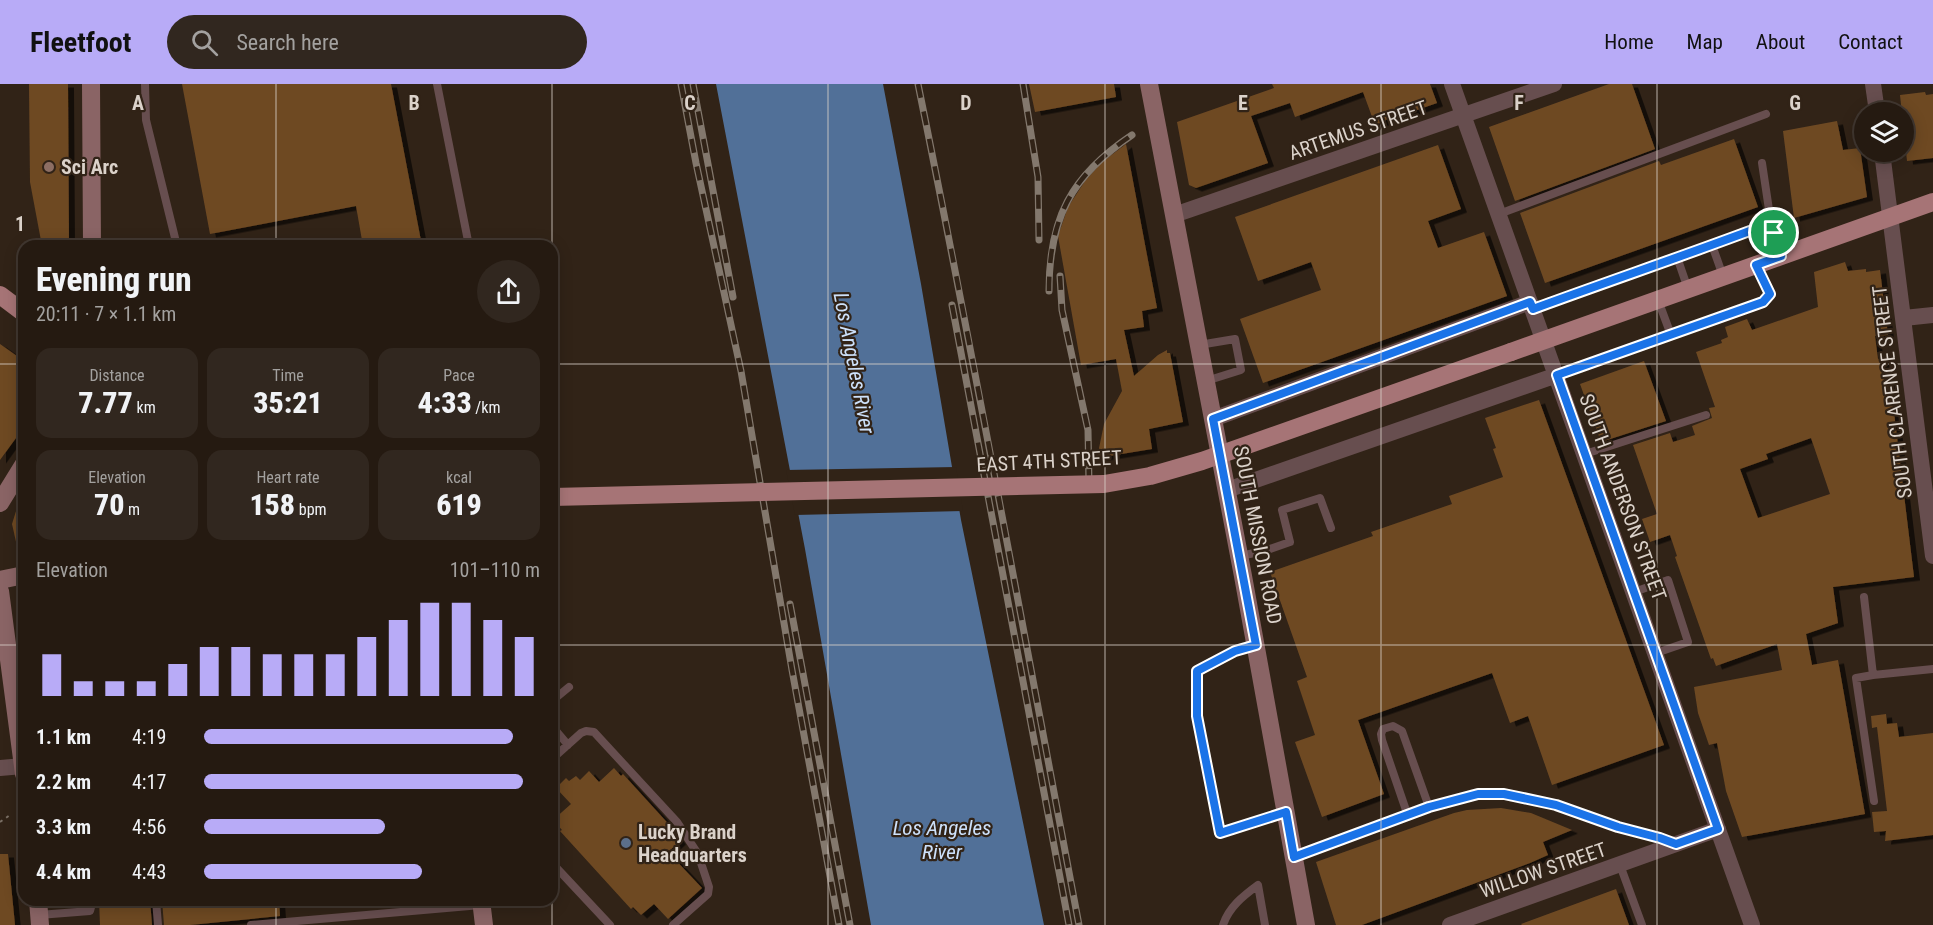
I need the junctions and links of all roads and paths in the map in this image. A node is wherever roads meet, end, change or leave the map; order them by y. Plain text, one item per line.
1 (92, 84) edge
2 (145, 84) edge
3 (437, 84) edge
4 (1149, 84) edge
5 (1452, 84) edge
6 (1554, 84) edge
7 (1873, 84) edge
8 (1876, 102) edge
9 (1766, 114) dead end
10 (1463, 116) junction
11 (1883, 162) edge
12 (1762, 163) dead end
13 (1933, 202) edge
14 (1499, 214) junction
15 (1174, 215) junction
16 (1891, 217) junction
17 (1771, 223) junction
18 (92, 240) edge
19 (176, 240) edge
20 (468, 240) edge
21 (1712, 245) junction
22 (1781, 256) junction
23 (1677, 257) junction
24 (1756, 265) junction
25 (1723, 276) junction
26 (1688, 289) junction
27 (0, 295) edge
28 (1658, 300) junction
29 (1532, 305) junction
30 (18, 308) edge
31 (1933, 315) edge
32 (1904, 318) junction
33 (1671, 335) junction
34 (1545, 340) junction
35 (1199, 345) junction
36 (1557, 375) junction
37 (1206, 381) junction
38 (1706, 416) dead end
39 (1213, 419) junction
40 (1585, 454) junction
41 (18, 474) edge
42 (1227, 490) junction
43 (558, 497) edge
44 (0, 503) edge
45 (1331, 528) dead end
46 (1239, 556) junction
47 (1933, 556) edge
48 (18, 577) edge
49 (0, 580) edge
50 (0, 591) edge
51 (1634, 592) junction
52 (1864, 597) dead end
53 (1256, 645) junction
54 (1656, 653) junction
55 (1933, 669) edge
56 (1873, 675) junction
57 (569, 687) dead end
58 (558, 696) edge
59 (18, 725) edge
60 (558, 733) edge
61 (568, 745) junction
62 (558, 754) edge
63 (18, 763) edge
64 (0, 768) edge
65 (1874, 801) dead end
66 (1429, 807) junction
67 (1286, 812) junction
68 (10, 815) dead end
69 (1408, 816) junction
70 (0, 822) edge
71 (1718, 829) junction
72 (1676, 844) junction
73 (1294, 857) junction
74 (1620, 865) junction
75 (558, 869) edge
76 (91, 906) edge
77 (156, 906) edge
78 (441, 906) edge
79 (482, 906) edge
80 (39, 913) edge
81 (158, 925) edge
82 (251, 925) edge
83 (484, 925) edge
84 (610, 925) edge
85 (673, 925) edge
86 (1222, 925) edge
87 (1265, 925) edge
88 (1306, 925) edge
89 (1450, 925) edge
90 (1642, 925) edge
91 (1752, 925) edge

1 - 18 street
2 - 19 lane
3 - 20 lane
4 - 15 street, SOUTH MISSION ROAD
5 - 10 street, SOUTH ANDERSON STREET
6 - 10 street, ARTEMUS STREET
7 - 8 street
9 - 14 lane
10 - 14 street, SOUTH ANDERSON STREET
10 - 15 street, ARTEMUS STREET
11 - 16 street, SOUTH CLARENCE STREET
12 - 17 lane
13 - 16 main road, EAST 4TH STREET
14 - 29 street, SOUTH ANDERSON STREET
15 - 35 street, SOUTH MISSION ROAD
16 - 22 main road, EAST 4TH STREET
16 - 32 street, SOUTH CLARENCE STREET
17 - 21 lane
17 - 22 lane
21 - 23 lane
21 - 25 lane
22 - 24 main road, EAST 4TH STREET
23 - 26 lane
23 - 29 lane
24 - 25 main road, EAST 4TH STREET
24 - 33 lane
25 - 26 main road, EAST 4TH STREET
26 - 28 main road, EAST 4TH STREET
27 - 30 main road
28 - 33 lane
28 - 34 main road, EAST 4TH STREET
29 - 34 street, SOUTH ANDERSON STREET
29 - 39 street
31 - 32 street
32 - 47 street, SOUTH CLARENCE STREET
33 - 36 lane
34 - 36 street, SOUTH ANDERSON STREET
34 - 43 main road, EAST 4TH STREET, bridge
35 - 37 street, SOUTH MISSION ROAD
35 - 37 lane
36 - 40 street, SOUTH ANDERSON STREET
36 - 42 street
37 - 39 street, SOUTH MISSION ROAD
38 - 40 lane
39 - 42 street, SOUTH MISSION ROAD
40 - 51 street, SOUTH ANDERSON STREET
41 - 44 street
42 - 46 street, SOUTH MISSION ROAD
45 - 46 lane
46 - 53 street, SOUTH MISSION ROAD
48 - 49 street
50 - 59 street
51 - 54 street, SOUTH ANDERSON STREET
51 - 54 lane
52 - 56 lane
53 - 67 street, SOUTH MISSION ROAD
53 - 67 lane
54 - 71 street, SOUTH ANDERSON STREET
55 - 56 lane
56 - 65 lane
57 - 58 lane
60 - 61 lane
61 - 62 lane
61 - 85 lane
63 - 64 street
66 - 69 lane
66 - 69 lane
66 - 72 lane
67 - 73 street, SOUTH MISSION ROAD
68 - 70 path
69 - 73 lane
71 - 72 street, WILLOW STREET
71 - 91 street, SOUTH ANDERSON STREET
72 - 74 street, WILLOW STREET
73 - 88 street, SOUTH MISSION ROAD
74 - 89 street, WILLOW STREET
74 - 90 lane
75 - 84 lane
76 - 80 lane
77 - 81 lane
78 - 82 lane
79 - 83 street
86 - 87 lane

